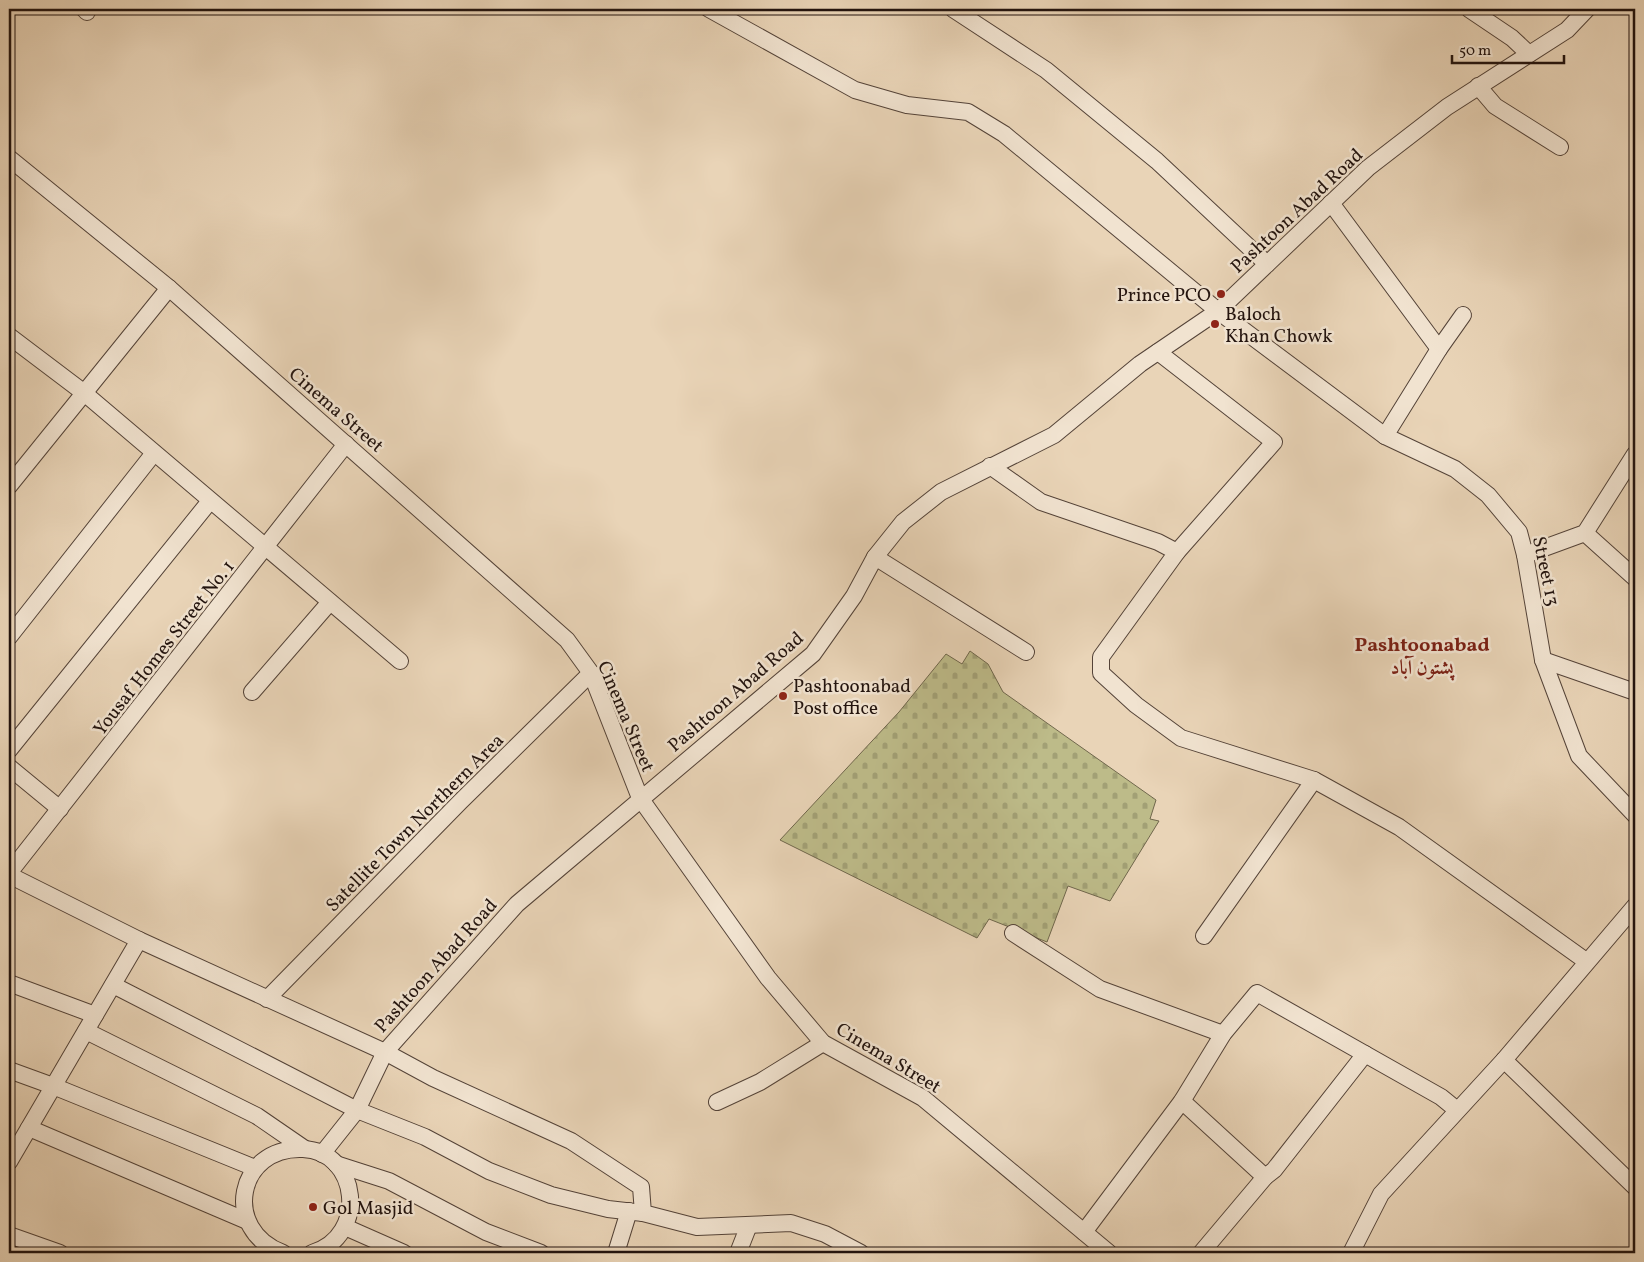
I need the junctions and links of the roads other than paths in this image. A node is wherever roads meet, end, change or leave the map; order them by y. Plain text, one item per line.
1 (709, 9) edge
2 (953, 9) edge
3 (1469, 9) edge
4 (1587, 9) edge
5 (1529, 54) junction
6 (1478, 86) junction
7 (1560, 147) dead end
8 (9, 158) edge
9 (1331, 203) junction
10 (1267, 264) junction
11 (169, 288) junction
12 (1218, 311) junction
13 (1463, 315) dead end
14 (9, 336) edge
15 (1439, 349) junction
16 (1158, 352) junction
17 (83, 392) junction
18 (1385, 436) junction
19 (346, 444) junction
20 (154, 453) junction
21 (1635, 454) edge
22 (990, 466) junction
23 (9, 486) edge
24 (210, 501) junction
25 (1585, 533) junction
26 (266, 549) junction
27 (1177, 552) junction
28 (1525, 555) junction
29 (875, 557) junction
30 (1635, 578) edge
31 (330, 602) junction
32 (9, 637) edge
33 (1026, 652) dead end
34 (1543, 660) junction
35 (400, 661) dead end
36 (591, 673) junction
37 (252, 692) dead end
38 (1635, 692) edge
39 (9, 750) edge
40 (9, 767) edge
41 (1314, 780) junction
42 (640, 798) junction
43 (60, 809) junction
44 (1635, 815) edge
45 (9, 874) edge
46 (1635, 906) edge
47 (1013, 933) dead end
48 (1204, 936) dead end
49 (139, 940) junction
50 (1586, 961) junction
51 (9, 983) edge
52 (113, 985) junction
53 (267, 999) junction
54 (95, 1015) junction
55 (86, 1031) junction
56 (1223, 1034) junction
57 (823, 1043) junction
58 (385, 1052) junction
59 (1365, 1054) junction
60 (1504, 1060) junction
61 (9, 1070) edge
62 (54, 1086) junction
63 (1182, 1100) junction
64 (717, 1102) dead end
65 (357, 1110) junction
66 (1458, 1110) junction
67 (29, 1128) junction
68 (305, 1149) junction
69 (322, 1154) junction
70 (11, 1155) edge
71 (336, 1164) junction
72 (255, 1168) junction
73 (1265, 1177) junction
74 (1635, 1187) edge
75 (636, 1212) junction
76 (247, 1221) junction
77 (748, 1225) junction
78 (346, 1227) junction
79 (1084, 1232) junction
80 (9, 1235) edge
81 (278, 1252) edge
82 (60, 1253) edge
83 (312, 1253) edge
84 (404, 1253) edge
85 (541, 1253) edge
86 (616, 1253) edge
87 (738, 1253) edge
88 (861, 1253) edge
89 (1109, 1253) edge
90 (1201, 1253) edge
91 (1351, 1253) edge

1 - 12 street, Street 13
2 - 10 street
3 - 5 street
4 - 5 street, Pashtoon Abad Road
5 - 6 street, Pashtoon Abad Road
6 - 7 street
6 - 9 street, Pashtoon Abad Road
8 - 11 street, Cinema Street
9 - 10 street, Pashtoon Abad Road
9 - 15 street
10 - 12 street, Pashtoon Abad Road
11 - 17 street
11 - 19 street, Cinema Street
12 - 16 street, Pashtoon Abad Road
12 - 18 street, Street 13
13 - 15 street
14 - 17 street
15 - 18 street
16 - 22 street, Pashtoon Abad Road
16 - 27 street
17 - 20 street
17 - 23 street
18 - 28 street, Street 13
19 - 26 street, Yousaf Homes Street No. 1
19 - 36 street, Cinema Street
20 - 24 street
20 - 32 street
21 - 25 street
22 - 27 street
22 - 29 street, Pashtoon Abad Road
24 - 26 street
24 - 39 street
25 - 28 street
25 - 30 street
26 - 31 street
26 - 43 street, Yousaf Homes Street No. 1
27 - 41 street
28 - 34 street, Street 13
29 - 33 street
29 - 42 street, Pashtoon Abad Road
31 - 35 street
31 - 37 street
34 - 38 street
34 - 44 street, Street 13
36 - 42 street, Cinema Street
36 - 53 street, Satellite Town Northern Area
40 - 43 street
41 - 48 street
41 - 50 street
42 - 57 street, Cinema Street
42 - 58 street, Pashtoon Abad Road
43 - 45 street, Yousaf Homes Street No. 1
45 - 49 street
46 - 50 street
47 - 56 street
49 - 52 street
49 - 53 street
50 - 60 street
51 - 54 street
52 - 54 street
52 - 65 street
53 - 58 street
54 - 55 street
55 - 62 street
55 - 68 street
56 - 59 street
56 - 63 street
57 - 64 street
57 - 79 street, Cinema Street
58 - 65 street, Pashtoon Abad Road
58 - 75 street
59 - 66 street
59 - 73 street
60 - 66 street
60 - 74 street
61 - 62 street
62 - 67 street
62 - 72 street
63 - 73 street
63 - 79 street
65 - 69 street, Pashtoon Abad Road
65 - 75 street
66 - 91 street
67 - 70 street
67 - 76 street
68 - 69 street
68 - 72 street
69 - 71 street
71 - 78 street
71 - 85 street
72 - 76 street
73 - 90 street
75 - 77 street
75 - 86 street
76 - 81 street
77 - 87 street
77 - 88 street
78 - 83 street
78 - 84 street
79 - 89 street, Cinema Street
80 - 82 street

